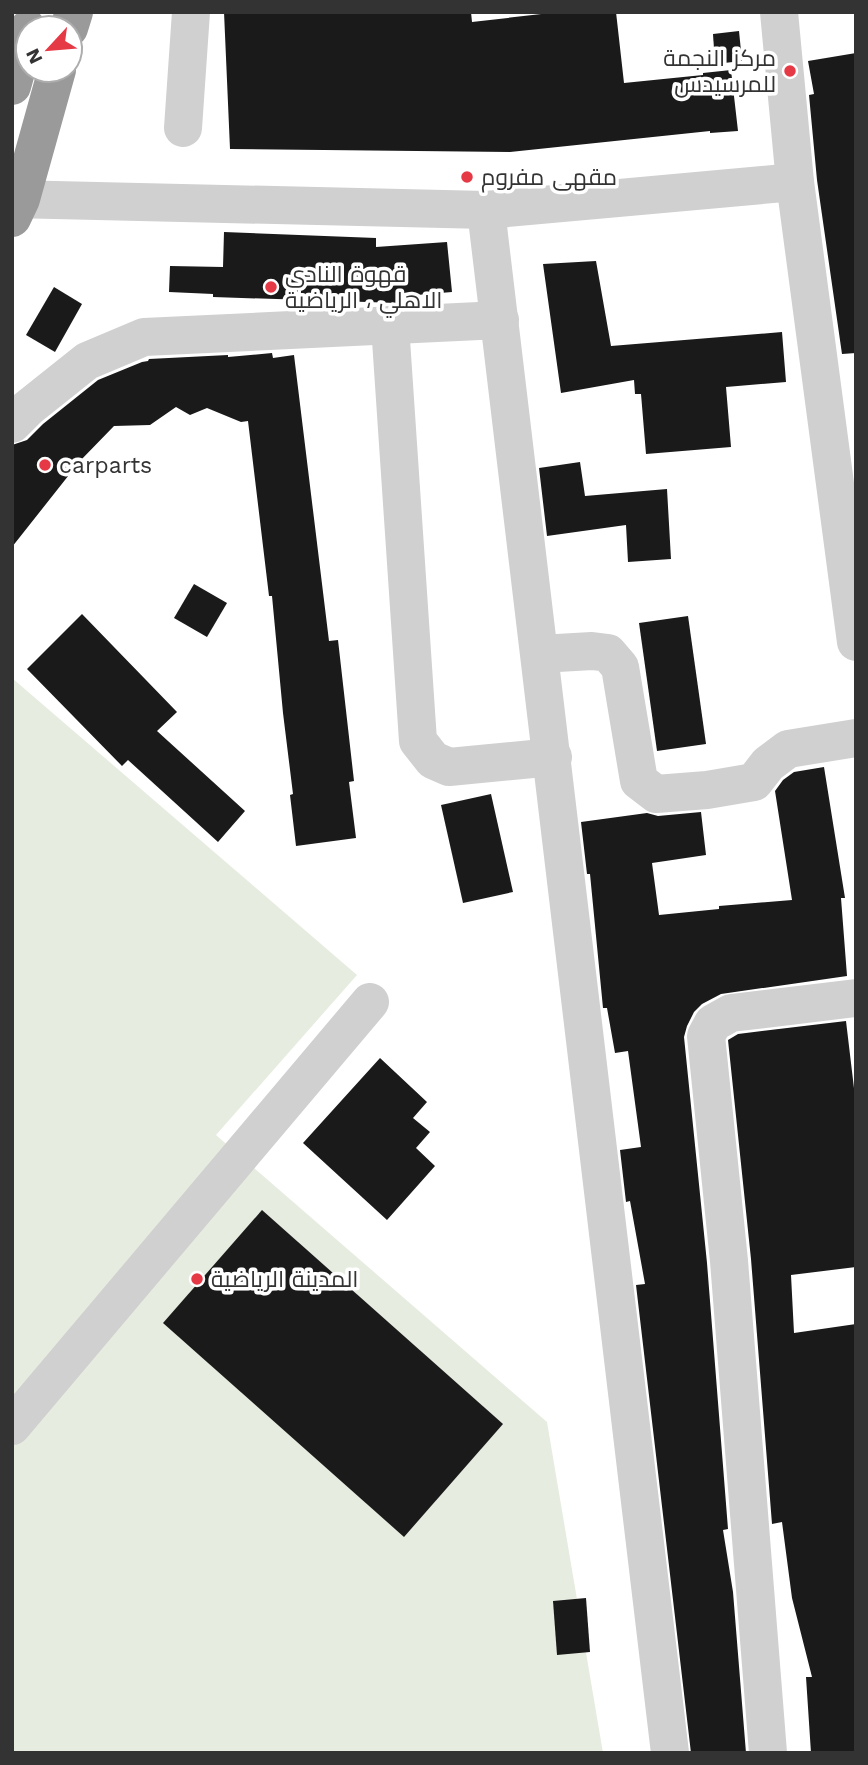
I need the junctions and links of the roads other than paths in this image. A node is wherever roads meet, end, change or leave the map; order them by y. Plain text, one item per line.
1 (191, 12) edge
2 (779, 12) edge
3 (53, 84) edge
4 (183, 128) dead end
5 (795, 182) junction
6 (15, 205) edge
7 (486, 210) junction
8 (500, 320) junction
9 (390, 325) junction
10 (12, 424) edge
11 (855, 632) edge
12 (540, 654) junction
13 (856, 738) edge
14 (553, 757) junction
15 (856, 998) edge
16 (370, 1002) dead end
17 (12, 1426) edge
18 (670, 1753) edge
19 (768, 1753) edge

1 - 4 street
2 - 5 street
3 - 6 highway
5 - 7 street
5 - 11 street
6 - 7 street
7 - 8 street
8 - 9 street
8 - 12 street
9 - 10 street
9 - 14 street
12 - 13 street
12 - 14 street
14 - 18 street
15 - 19 street
16 - 17 street

